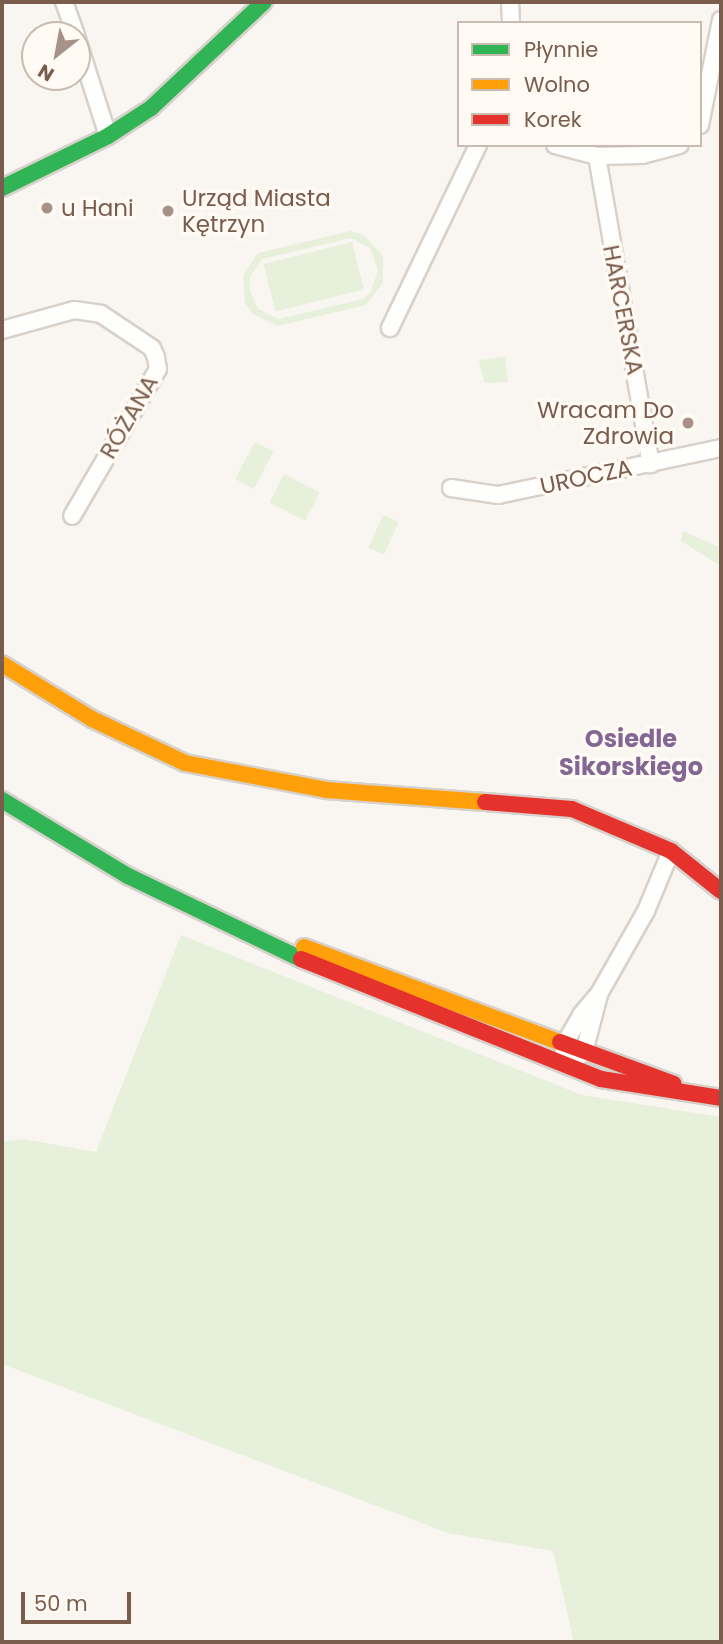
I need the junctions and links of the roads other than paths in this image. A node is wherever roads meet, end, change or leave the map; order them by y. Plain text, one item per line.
1 (64, 2) edge
2 (264, 2) edge
3 (510, 2) edge
4 (721, 20) edge
5 (71, 21) edge
6 (510, 21) edge
7 (91, 83) edge
8 (702, 115) edge
9 (108, 136) junction
10 (477, 147) edge
11 (563, 147) edge
12 (672, 147) edge
13 (597, 156) junction
14 (2, 188) edge
15 (390, 328) dead end
16 (2, 330) edge
17 (721, 449) edge
18 (651, 464) junction
19 (451, 488) dead end
20 (72, 516) dead end
21 (2, 664) edge
22 (2, 800) edge
23 (671, 851) junction
24 (721, 891) edge
25 (271, 942) junction
26 (600, 992) junction
27 (564, 1045) junction
28 (584, 1052) junction
29 (565, 1067) junction
30 (691, 1093) junction
31 (721, 1098) edge

1 - 5 street
2 - 9 street
3 - 6 street
4 - 8 street
7 - 9 street
9 - 14 street
10 - 15 street
11 - 13 street
12 - 13 street
13 - 18 street, HARCERSKA
16 - 20 street, RÓŻANA
17 - 18 street, UROCZA
18 - 19 street, UROCZA
21 - 23 street
22 - 25 street
23 - 24 street
23 - 26 street
25 - 27 street
25 - 29 street
26 - 27 street
26 - 28 street
27 - 28 street
27 - 29 street
28 - 29 street
28 - 30 street
29 - 30 street
30 - 31 street

